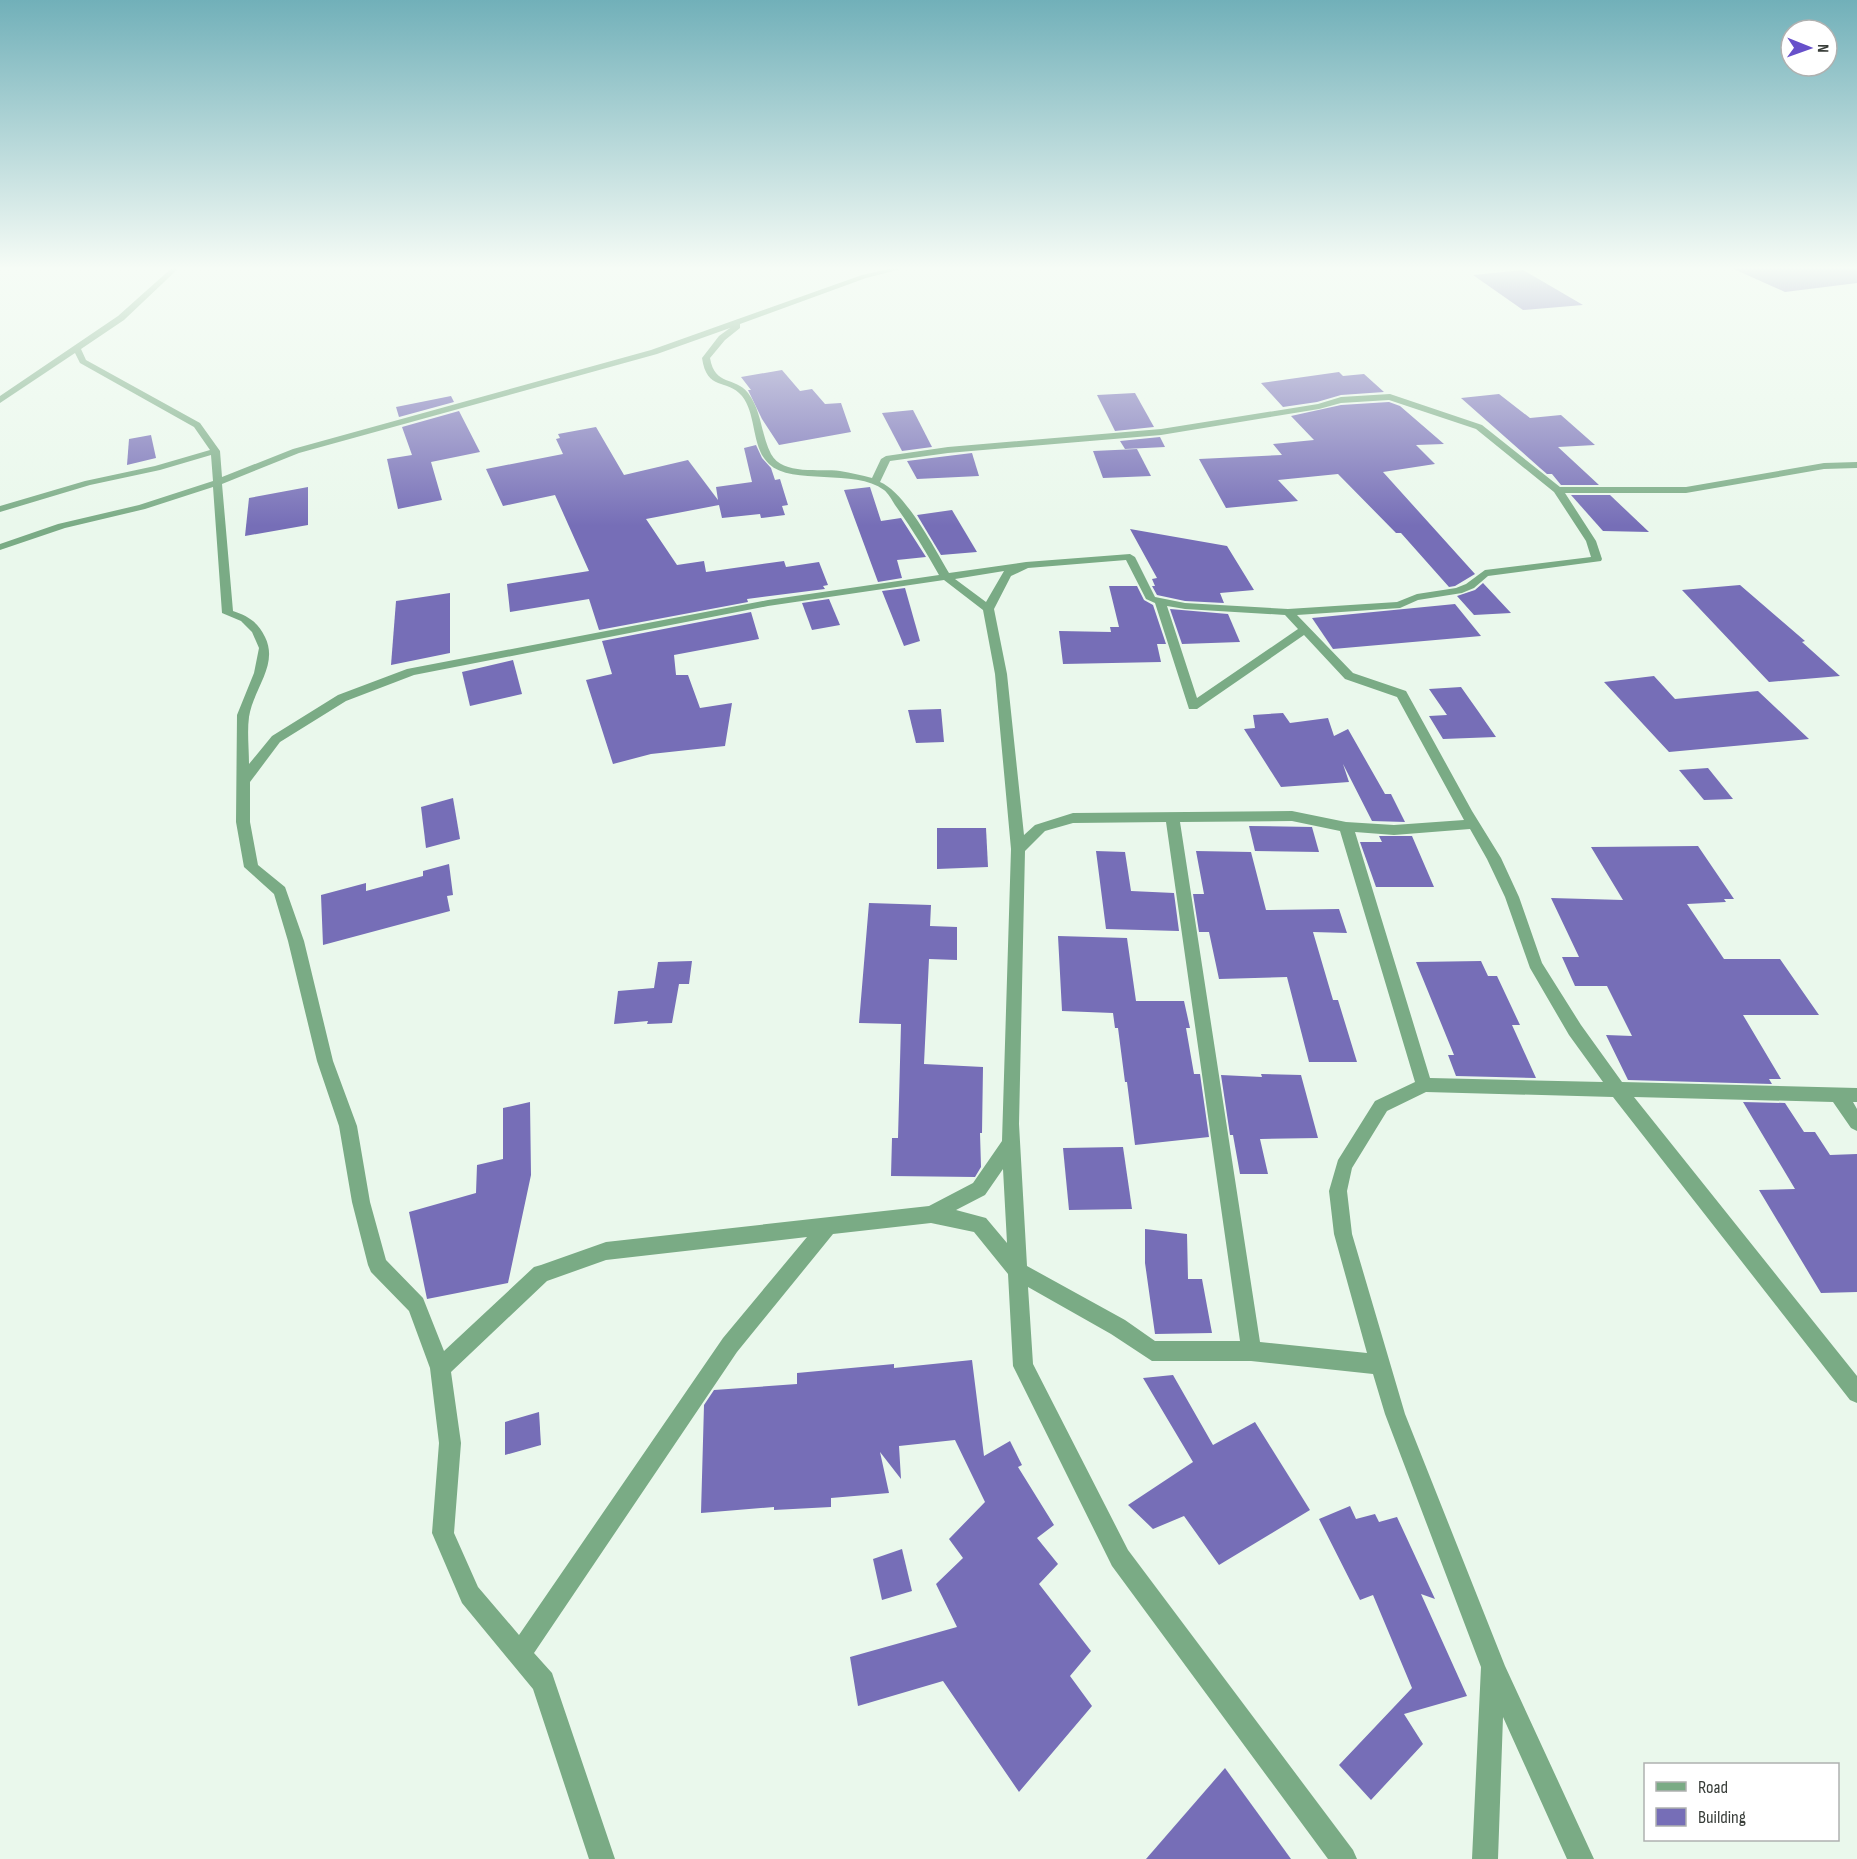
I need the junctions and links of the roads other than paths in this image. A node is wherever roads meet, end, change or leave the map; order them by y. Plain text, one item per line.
1 (73, 353) edge
2 (79, 353) edge
3 (648, 353) edge
4 (710, 353) edge
5 (0, 400) edge
6 (215, 451) junction
7 (1857, 465) edge
8 (216, 482) junction
9 (875, 483) junction
10 (1558, 490) junction
11 (0, 508) edge
12 (0, 548) edge
13 (1026, 565) junction
14 (946, 577) junction
15 (1160, 601) junction
16 (988, 609) junction
17 (1288, 612) junction
18 (1305, 629) junction
19 (243, 781) junction
20 (1172, 817) junction
21 (1474, 824) junction
22 (1346, 827) junction
23 (1018, 849) junction
24 (1424, 1084) junction
25 (1618, 1090) junction
26 (1848, 1095) edge
27 (1857, 1123) edge
28 (1011, 1143) junction
29 (931, 1214) junction
30 (828, 1226) junction
31 (1018, 1271) junction
32 (1251, 1351) junction
33 (1381, 1365) junction
34 (440, 1368) junction
35 (1857, 1393) edge
36 (520, 1653) junction
37 (1493, 1667) junction
38 (602, 1859) edge
39 (1344, 1859) edge
40 (1485, 1859) edge
41 (1581, 1859) edge

1 - 5 street
2 - 6 street
3 - 8 street
4 - 9 street
6 - 8 street
6 - 11 street
7 - 10 street
8 - 12 street
8 - 19 street
9 - 10 street
9 - 14 street
10 - 17 street
13 - 14 street
13 - 15 street
13 - 16 street
14 - 16 street
14 - 19 street
15 - 17 street
15 - 18 street
16 - 23 street
17 - 18 street
18 - 21 street
19 - 34 street
20 - 22 street
20 - 23 street
20 - 32 street
21 - 22 street
21 - 25 street
22 - 24 street
23 - 28 street
24 - 25 street
24 - 33 street
25 - 26 street
25 - 35 street
26 - 27 street
28 - 29 street
28 - 31 street
29 - 30 street
29 - 31 street
30 - 34 street
30 - 36 street
31 - 32 street
31 - 39 street
32 - 33 street
33 - 37 street
34 - 36 street
36 - 38 street
37 - 40 street
37 - 41 street

